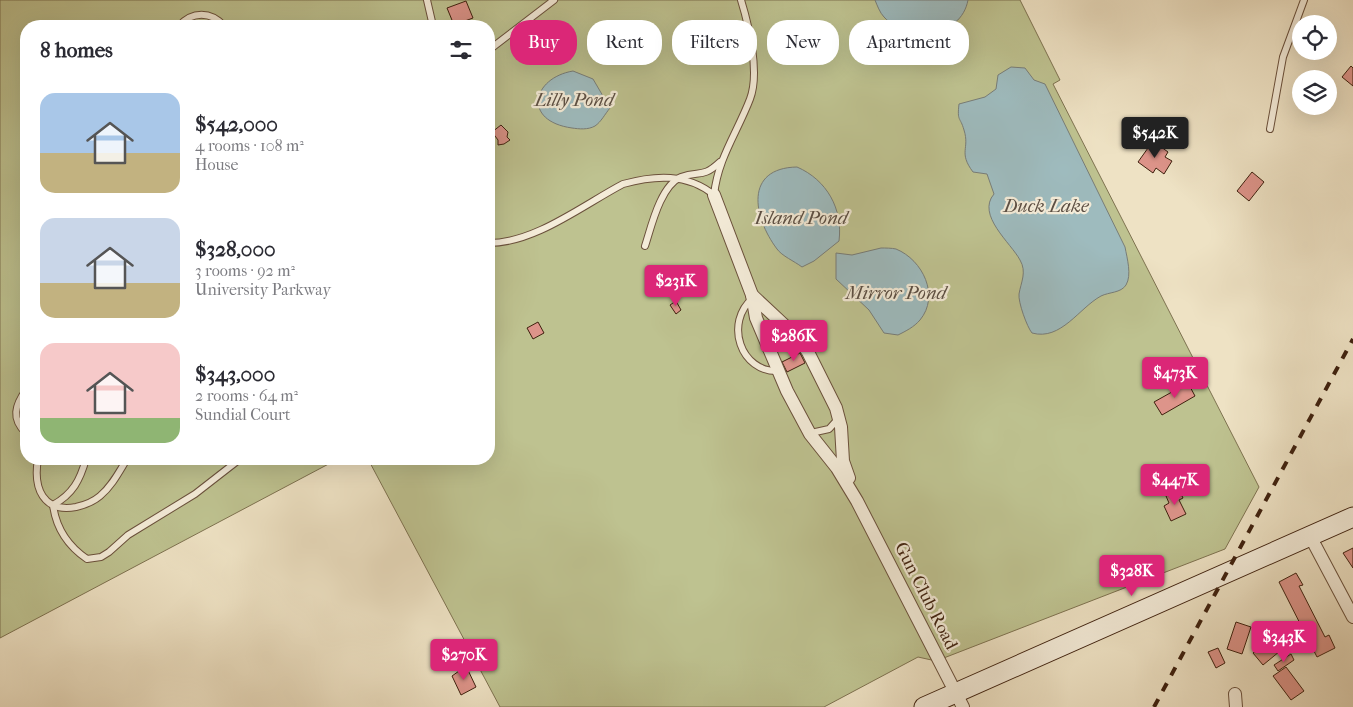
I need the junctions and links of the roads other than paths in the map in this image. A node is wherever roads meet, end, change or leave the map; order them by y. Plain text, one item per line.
1 (427, 0) edge
2 (554, 0) edge
3 (741, 0) edge
4 (1304, 0) edge
5 (186, 20) edge
6 (219, 20) edge
7 (432, 20) edge
8 (495, 45) edge
9 (1270, 129) dead end
10 (721, 161) junction
11 (681, 178) junction
12 (714, 195) junction
13 (495, 242) edge
14 (645, 246) dead end
15 (752, 297) junction
16 (795, 335) junction
17 (768, 346) junction
18 (779, 371) junction
19 (20, 401) edge
20 (839, 419) junction
21 (20, 425) edge
22 (810, 433) junction
23 (38, 465) edge
24 (84, 465) edge
25 (123, 465) edge
26 (232, 465) edge
27 (857, 501) junction
28 (54, 506) junction
29 (1353, 517) edge
30 (1310, 536) junction
31 (1353, 617) edge
32 (960, 700) edge
33 (924, 707) edge

1 - 7 lane
2 - 8 lane
3 - 10 lane
4 - 9 lane
5 - 6 lane
10 - 11 lane
10 - 12 lane
11 - 12 lane
11 - 13 lane
11 - 14 lane
12 - 15 street, Gun Club Road
15 - 16 street, Gun Club Road
15 - 17 street, Gun Club Road
15 - 18 lane
16 - 17 lane
16 - 20 street, Gun Club Road
17 - 18 street, Gun Club Road
18 - 22 street, Gun Club Road
19 - 21 lane
20 - 22 lane
20 - 27 street, Gun Club Road
22 - 27 street, Gun Club Road
23 - 28 lane
24 - 28 lane
25 - 28 lane
26 - 28 lane
27 - 32 street, Gun Club Road
29 - 30 main road
30 - 31 street
30 - 32 main road
32 - 33 main road

